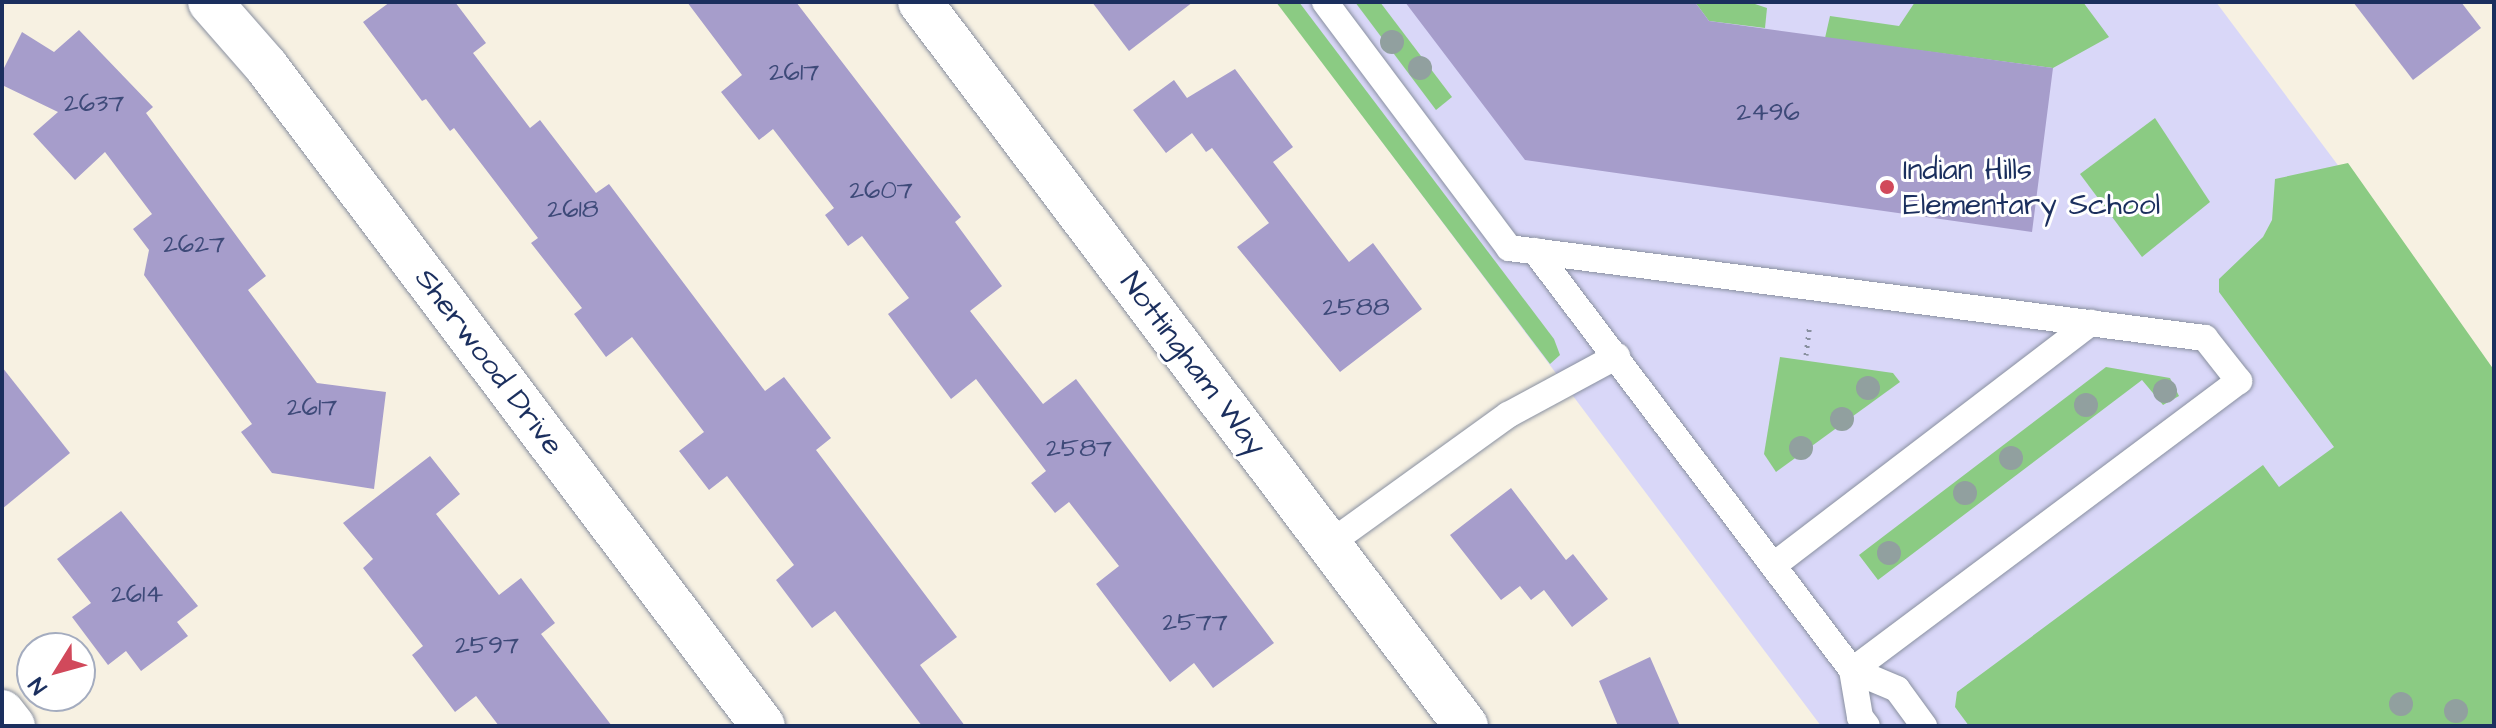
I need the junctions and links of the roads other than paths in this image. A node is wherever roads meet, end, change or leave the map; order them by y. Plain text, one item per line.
1 (210, 2) edge
2 (920, 2) edge
3 (1325, 2) edge
4 (1535, 251) junction
5 (2091, 323) junction
6 (1617, 356) junction
7 (1329, 544) junction
8 (1774, 565) junction
9 (1852, 670) junction
10 (2, 712) edge
11 (13, 726) edge
12 (763, 726) edge
13 (1466, 726) edge
14 (1867, 726) edge
15 (1924, 726) edge

1 - 12 street, Sherwood Drive
2 - 7 street, Nottingham Way
3 - 4 lane
4 - 5 lane
4 - 6 lane
5 - 8 lane
5 - 9 lane
6 - 7 lane
6 - 8 lane
7 - 13 street, Nottingham Way
8 - 9 lane
9 - 14 lane
9 - 15 lane
10 - 11 street

